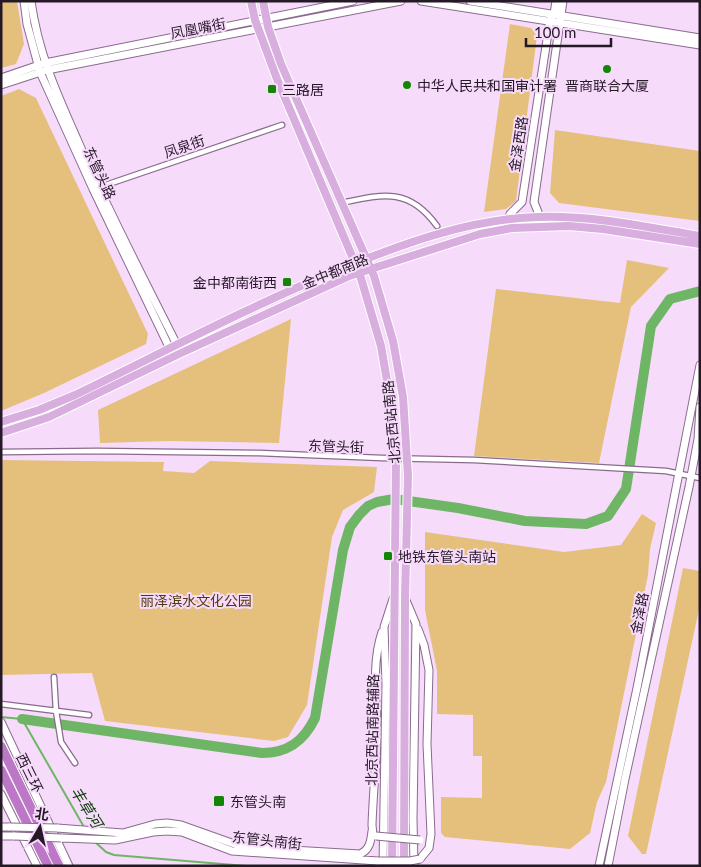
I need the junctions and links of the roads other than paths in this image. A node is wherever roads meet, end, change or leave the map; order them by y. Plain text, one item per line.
1 (24, 1) edge
2 (31, 1) edge
3 (251, 1) edge
4 (262, 1) edge
5 (353, 1) edge
6 (401, 1) edge
7 (421, 1) edge
8 (470, 1) edge
9 (556, 1) edge
10 (563, 1) edge
11 (266, 18) junction
12 (556, 18) junction
13 (255, 20) junction
14 (268, 27) junction
15 (259, 29) junction
16 (700, 38) edge
17 (700, 45) edge
18 (42, 67) junction
19 (1, 78) edge
20 (1, 85) edge
21 (282, 125) dead end
22 (96, 188) junction
23 (341, 203) junction
24 (538, 212) dead end
25 (510, 214) dead end
26 (437, 226) dead end
27 (700, 236) edge
28 (700, 244) edge
29 (366, 259) junction
30 (355, 263) junction
31 (371, 269) junction
32 (358, 273) junction
33 (174, 347) junction
34 (700, 365) edge
35 (700, 407) edge
36 (1, 422) edge
37 (1, 433) edge
38 (1, 452) edge
39 (396, 458) junction
40 (408, 458) junction
41 (680, 474) junction
42 (692, 476) junction
43 (700, 478) edge
44 (394, 597) junction
45 (405, 598) junction
46 (416, 624) junction
47 (384, 627) junction
48 (54, 677) dead end
49 (1, 704) edge
50 (56, 711) junction
51 (89, 715) dead end
52 (2, 722) edge
53 (1, 746) edge
54 (75, 763) dead end
55 (1, 770) edge
56 (1, 794) edge
57 (1, 827) edge
58 (374, 833) junction
59 (1, 836) edge
60 (430, 836) junction
61 (381, 863) edge
62 (37, 865) edge
63 (66, 865) edge
64 (48, 866) edge
65 (392, 866) edge
66 (404, 866) edge
67 (414, 866) edge
68 (599, 866) edge
69 (608, 866) edge

1 - 18 street, 东管头路
2 - 18 street, 东管头路
3 - 13 main road, 北京西站南路
4 - 11 main road, 北京西站南路
5 - 11 street, 凤凰嘴街
6 - 14 street, 凤凰嘴街
7 - 12 street
8 - 12 street
9 - 12 street, 金泽西路
10 - 12 street, 金泽西路
11 - 13 street, 凤凰嘴街
11 - 14 main road, 北京西站南路
12 - 16 street
12 - 17 street
12 - 24 street, 金泽西路
12 - 25 street, 金泽西路
13 - 15 main road, 北京西站南路
13 - 18 street, 凤凰嘴街
14 - 15 street, 凤凰嘴街
14 - 23 main road, 北京西站南路
15 - 18 street, 凤凰嘴街
15 - 30 main road, 北京西站南路
18 - 19 street, 凤凰嘴街
18 - 20 street, 凤凰嘴街
18 - 22 street, 东管头路
21 - 22 street, 凤泉街
22 - 33 street, 东管头路
23 - 26 street
23 - 29 main road, 北京西站南路
27 - 29 main road, 金中都南路
28 - 31 main road, 金中都南路
29 - 30 main road, 金中都南路
29 - 31 main road, 北京西站南路
30 - 32 main road, 北京西站南路
30 - 33 main road, 金中都南路
31 - 32 main road, 金中都南路
31 - 40 main road, 北京西站南路
32 - 37 main road, 金中都南路
32 - 39 main road, 北京西站南路
33 - 36 main road, 金中都南路
34 - 41 street, 金泽路
35 - 42 street, 金泽路
38 - 39 street, 东管头街
39 - 40 street, 东管头街
39 - 44 main road, 北京西站南路
40 - 41 street, 东管头街
40 - 45 main road, 北京西站南路
41 - 42 street, 东管头街
41 - 68 street, 金泽路
42 - 43 street, 东管头街
42 - 69 street, 金泽路
44 - 47 street, 北京西站南路辅路
44 - 65 main road, 北京西站南路
45 - 46 street
45 - 66 main road, 北京西站南路
46 - 60 street
46 - 67 street
47 - 58 street
47 - 61 street, 北京西站南路辅路
48 - 50 street
49 - 50 street
50 - 51 street
50 - 54 street
52 - 63 street
53 - 63 highway, 西三环
55 - 64 highway, 西三环
56 - 62 street
57 - 58 street, 东管头南街, bridge
58 - 60 street, bridge
59 - 61 street, 东管头南街, bridge
60 - 61 street, 东管头南街, bridge

